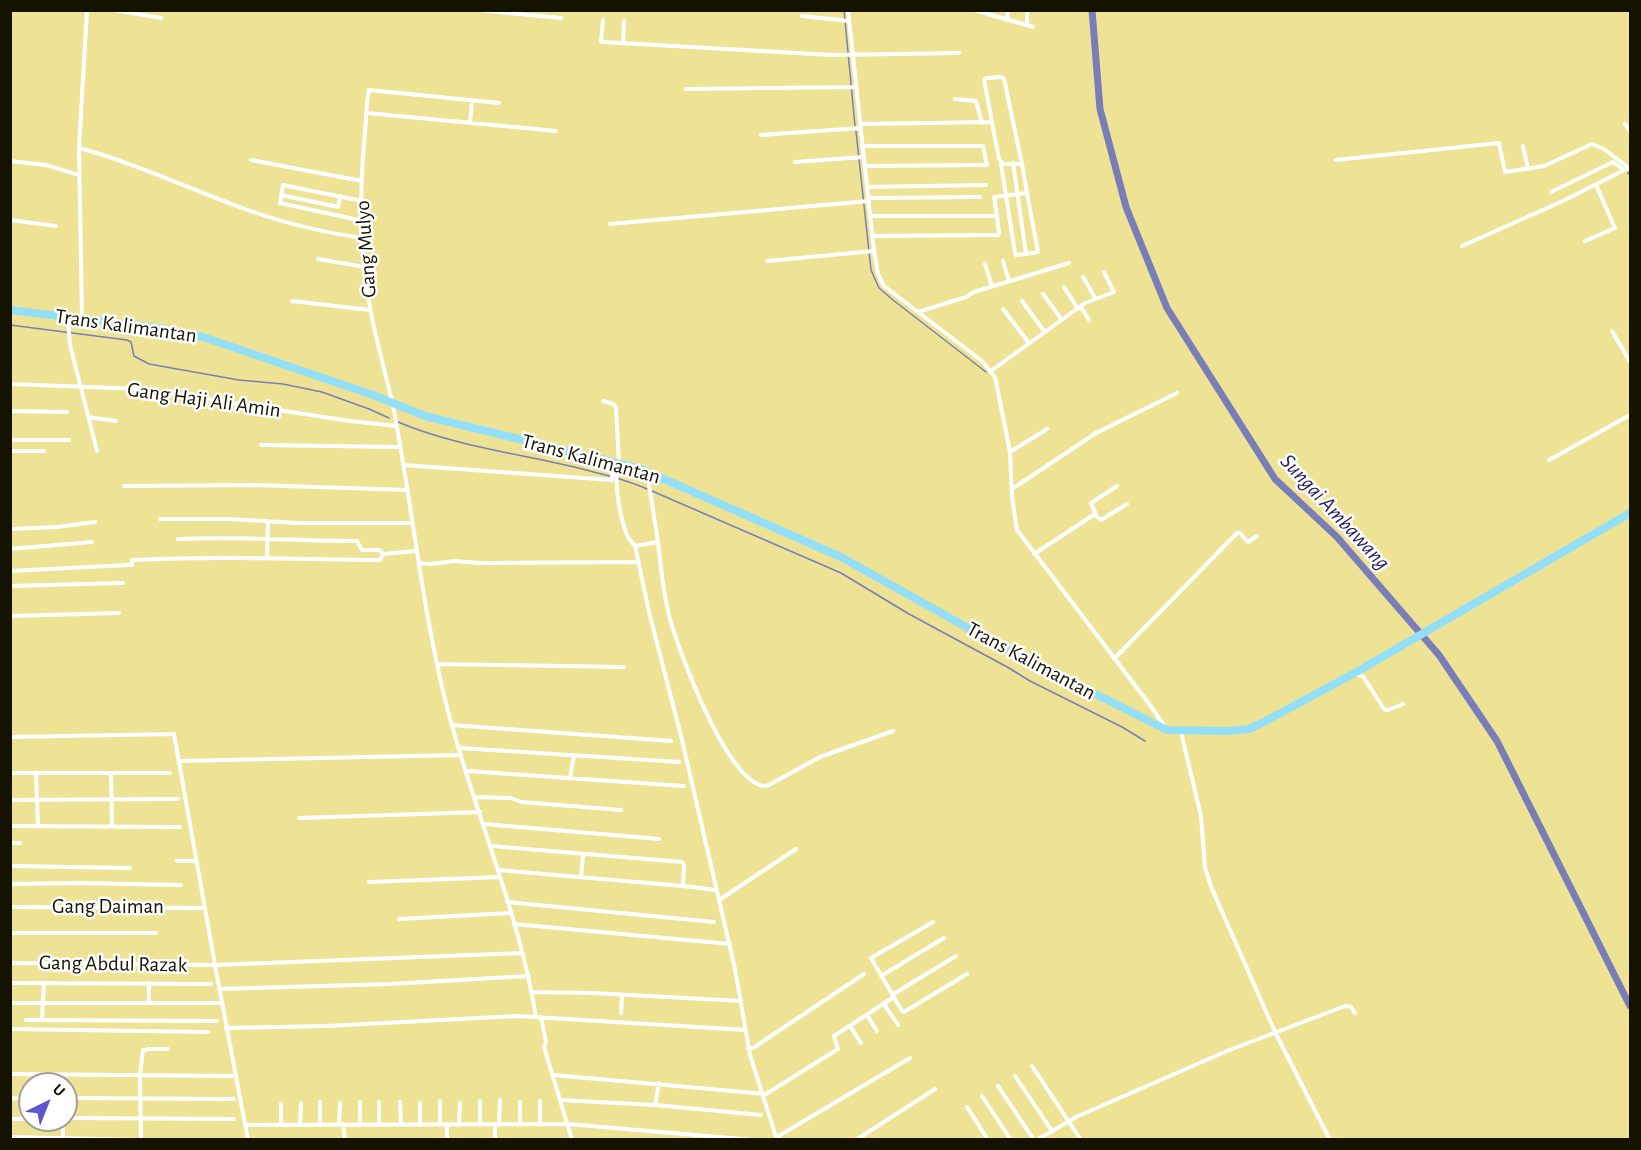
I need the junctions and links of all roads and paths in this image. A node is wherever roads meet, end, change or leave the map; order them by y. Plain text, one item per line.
1 (87, 10) edge
2 (114, 10) edge
3 (478, 10) edge
4 (848, 10) edge
5 (974, 10) edge
6 (1008, 10) edge
7 (1027, 10) edge
8 (990, 12) edge
9 (802, 16) dead end
10 (161, 18) dead end
11 (561, 18) dead end
12 (1007, 19) junction
13 (603, 20) dead end
14 (624, 21) dead end
15 (849, 21) junction
16 (1027, 25) junction
17 (1034, 27) dead end
18 (623, 43) junction
19 (959, 53) dead end
20 (850, 56) junction
21 (853, 87) junction
22 (686, 89) dead end
23 (955, 99) dead end
24 (472, 100) junction
25 (500, 103) dead end
26 (367, 113) junction
27 (992, 122) junction
28 (470, 123) junction
29 (982, 123) junction
30 (1625, 124) dead end
31 (858, 127) junction
32 (556, 131) dead end
33 (1630, 131) edge
34 (761, 135) dead end
35 (862, 146) junction
36 (1523, 146) dead end
37 (79, 148) junction
38 (860, 158) junction
39 (251, 160) dead end
40 (1336, 160) dead end
41 (10, 161) edge
42 (795, 162) dead end
43 (1013, 163) junction
44 (1001, 164) junction
45 (1022, 164) junction
46 (864, 166) junction
47 (1528, 169) junction
48 (1628, 169) edge
49 (79, 175) junction
50 (362, 181) junction
51 (986, 185) dead end
52 (1596, 185) junction
53 (867, 187) junction
54 (1551, 192) dead end
55 (1027, 193) junction
56 (1017, 194) junction
57 (281, 195) junction
58 (1005, 196) junction
59 (340, 197) junction
60 (980, 197) dead end
61 (868, 200) junction
62 (362, 201) junction
63 (870, 216) junction
64 (997, 216) junction
65 (10, 220) edge
66 (363, 221) junction
67 (610, 224) dead end
68 (56, 226) dead end
69 (872, 236) junction
70 (364, 238) junction
71 (1585, 241) dead end
72 (1462, 246) dead end
73 (870, 251) junction
74 (1026, 254) junction
75 (318, 259) dead end
76 (767, 261) dead end
77 (1003, 261) dead end
78 (1069, 263) dead end
79 (985, 264) dead end
80 (365, 267) junction
81 (1104, 273) dead end
82 (1083, 277) dead end
83 (1010, 281) junction
84 (1064, 286) dead end
85 (992, 287) junction
86 (1043, 294) dead end
87 (1095, 298) junction
88 (1022, 301) dead end
89 (292, 302) dead end
90 (1079, 308) junction
91 (1003, 309) dead end
92 (10, 310) edge
93 (370, 310) junction
94 (917, 313) junction
95 (68, 317) junction
96 (82, 319) junction
97 (1062, 320) junction
98 (1089, 320) dead end
99 (1044, 331) junction
100 (1612, 331) dead end
101 (1029, 343) junction
102 (1630, 362) edge
103 (991, 371) junction
104 (10, 384) edge
105 (80, 385) junction
106 (1177, 393) dead end
107 (603, 401) dead end
108 (392, 404) junction
109 (10, 411) edge
110 (67, 412) dead end
111 (1630, 415) edge
112 (88, 417) junction
113 (116, 422) dead end
114 (396, 423) junction
115 (1047, 429) dead end
116 (10, 440) edge
117 (69, 440) dead end
118 (261, 445) dead end
119 (400, 447) junction
120 (10, 451) edge
121 (44, 451) dead end
122 (97, 451) dead end
123 (1010, 452) junction
124 (1549, 460) dead end
125 (616, 463) junction
126 (403, 465) junction
127 (647, 471) junction
128 (615, 478) junction
129 (124, 486) dead end
130 (1117, 486) dead end
131 (1012, 489) junction
132 (407, 490) junction
133 (1127, 504) dead end
134 (1630, 513) edge
135 (1095, 514) junction
136 (160, 519) dead end
137 (268, 521) junction
138 (95, 522) dead end
139 (412, 523) junction
140 (10, 529) edge
141 (1257, 536) dead end
142 (178, 539) dead end
143 (268, 540) junction
144 (92, 542) dead end
145 (658, 542) junction
146 (635, 546) junction
147 (10, 549) edge
148 (416, 551) junction
149 (383, 554) junction
150 (1034, 554) junction
151 (267, 558) junction
152 (638, 562) junction
153 (419, 564) junction
154 (10, 571) edge
155 (123, 583) dead end
156 (10, 586) edge
157 (119, 613) dead end
158 (10, 616) edge
159 (1114, 659) junction
160 (437, 664) junction
161 (624, 667) dead end
162 (1353, 674) junction
163 (1402, 704) dead end
164 (452, 725) junction
165 (1167, 730) junction
166 (893, 731) dead end
167 (1181, 732) junction
168 (10, 737) edge
169 (670, 741) dead end
170 (460, 748) junction
171 (461, 755) junction
172 (574, 755) junction
173 (179, 761) junction
174 (679, 762) dead end
175 (467, 771) junction
176 (10, 773) edge
177 (36, 773) junction
178 (170, 773) dead end
179 (111, 774) junction
180 (570, 778) junction
181 (684, 786) dead end
182 (475, 797) junction
183 (178, 799) dead end
184 (10, 800) edge
185 (37, 800) junction
186 (112, 800) junction
187 (621, 810) dead end
188 (480, 812) junction
189 (299, 818) dead end
190 (484, 824) junction
191 (10, 826) edge
192 (38, 826) junction
193 (111, 827) junction
194 (180, 827) dead end
195 (659, 839) dead end
196 (10, 843) edge
197 (20, 843) dead end
198 (491, 846) junction
199 (796, 849) dead end
200 (583, 855) junction
201 (177, 861) dead end
202 (196, 861) junction
203 (10, 866) edge
204 (130, 868) dead end
205 (498, 870) junction
206 (500, 877) junction
207 (581, 877) junction
208 (369, 882) dead end
209 (10, 884) edge
210 (181, 885) dead end
211 (683, 886) junction
212 (717, 890) junction
213 (719, 900) junction
214 (507, 902) junction
215 (10, 907) edge
216 (205, 908) junction
217 (510, 913) junction
218 (399, 919) dead end
219 (714, 922) dead end
220 (933, 922) dead end
221 (514, 924) junction
222 (10, 933) edge
223 (156, 933) dead end
224 (945, 938) dead end
225 (730, 944) junction
226 (522, 953) junction
227 (956, 956) dead end
228 (10, 963) edge
229 (214, 965) junction
230 (864, 974) dead end
231 (967, 974) dead end
232 (529, 976) junction
233 (881, 976) junction
234 (10, 983) edge
235 (44, 983) junction
236 (149, 983) junction
237 (211, 984) dead end
238 (219, 989) junction
239 (532, 992) junction
240 (622, 995) junction
241 (893, 996) junction
242 (741, 1001) junction
243 (10, 1003) edge
244 (43, 1003) junction
245 (149, 1003) junction
246 (222, 1003) junction
247 (884, 1004) junction
248 (621, 1013) dead end
249 (1355, 1013) dead end
250 (867, 1015) junction
251 (539, 1017) junction
252 (26, 1020) dead end
253 (42, 1020) junction
254 (217, 1021) dead end
255 (898, 1025) dead end
256 (850, 1026) junction
257 (226, 1028) junction
258 (10, 1029) edge
259 (746, 1030) junction
260 (878, 1031) dead end
261 (208, 1032) dead end
262 (1275, 1032) junction
263 (861, 1043) dead end
264 (748, 1048) junction
265 (168, 1049) dead end
266 (910, 1058) dead end
267 (1032, 1065) dead end
268 (10, 1074) edge
269 (554, 1075) junction
270 (140, 1076) junction
271 (232, 1076) dead end
272 (1015, 1076) dead end
273 (659, 1083) junction
274 (998, 1086) dead end
275 (935, 1089) dead end
276 (762, 1094) junction
277 (982, 1096) dead end
278 (140, 1097) junction
279 (78, 1098) edge
280 (234, 1099) dead end
281 (500, 1100) dead end
282 (560, 1100) junction
283 (440, 1101) dead end
284 (480, 1101) dead end
285 (540, 1101) dead end
286 (320, 1102) dead end
287 (360, 1102) dead end
288 (380, 1102) dead end
289 (400, 1102) dead end
290 (520, 1102) dead end
291 (301, 1103) dead end
292 (340, 1103) dead end
293 (420, 1103) dead end
294 (460, 1103) dead end
295 (281, 1104) dead end
296 (655, 1106) junction
297 (967, 1107) dead end
298 (761, 1115) dead end
299 (141, 1118) junction
300 (78, 1119) edge
301 (234, 1119) dead end
302 (1069, 1121) junction
303 (281, 1124) junction
304 (300, 1124) junction
305 (320, 1124) junction
306 (341, 1124) junction
307 (360, 1124) junction
308 (379, 1124) junction
309 (401, 1124) junction
310 (520, 1124) junction
311 (540, 1124) junction
312 (568, 1124) junction
313 (245, 1125) junction
314 (420, 1125) junction
315 (440, 1125) junction
316 (447, 1125) junction
317 (459, 1125) junction
318 (480, 1125) junction
319 (497, 1125) junction
320 (1052, 1131) junction
321 (63, 1132) edge
322 (10, 1137) edge
323 (63, 1137) junction
324 (777, 1138) edge
325 (1080, 1139) edge
326 (141, 1140) edge
327 (248, 1140) edge
328 (345, 1140) edge
329 (447, 1140) edge
330 (495, 1140) edge
331 (572, 1140) edge
332 (753, 1140) edge
333 (856, 1140) edge
334 (988, 1140) edge
335 (1011, 1140) edge
336 (1035, 1140) edge
337 (1330, 1140) edge

1 - 37 street
2 - 10 street
3 - 11 street
4 - 15 street
5 - 8 street
6 - 12 street
7 - 16 street
8 - 12 street
9 - 15 street
12 - 16 street
13 - 18 street
14 - 18 street
15 - 20 street
16 - 17 street
18 - 20 street
19 - 20 street
20 - 21 street
21 - 22 street
21 - 31 street
23 - 29 street
24 - 25 street
24 - 26 street, Gang Mulyo
24 - 28 street
26 - 28 street
26 - 50 street, Gang Mulyo
27 - 29 street
27 - 44 street
27 - 45 street
28 - 32 street
29 - 31 street
30 - 33 street
31 - 34 street
31 - 35 street
35 - 38 street
35 - 46 street
36 - 47 street
37 - 49 street
37 - 70 street
38 - 42 street
38 - 46 street
39 - 50 street
40 - 47 street
41 - 49 street
43 - 44 street
43 - 45 street
43 - 56 street
44 - 58 street
45 - 55 street
46 - 53 street
47 - 48 street
48 - 52 street
48 - 54 street
49 - 96 street
50 - 62 street, Gang Mulyo
51 - 53 street
52 - 71 street
52 - 72 street
53 - 61 street
55 - 56 street
55 - 74 street
56 - 58 street
56 - 74 street
57 - 59 street
57 - 59 street
57 - 66 street
58 - 64 street
58 - 74 street
59 - 62 street
60 - 61 street
61 - 63 street
61 - 67 street
62 - 66 street, Gang Mulyo
63 - 64 street
63 - 69 street
64 - 69 street
65 - 68 street
66 - 70 street, Gang Mulyo
69 - 73 street
70 - 80 street, Gang Mulyo
73 - 76 street
73 - 94 street
75 - 80 street
77 - 83 street
78 - 83 street
79 - 85 street
80 - 93 street, Gang Mulyo
81 - 87 street
82 - 87 street
83 - 85 street
84 - 90 street
85 - 94 street
86 - 97 street
87 - 90 street
88 - 99 street
89 - 93 street
90 - 97 street
90 - 98 street
91 - 101 street
92 - 95 highway, Trans Kalimantan
93 - 108 street, Gang Mulyo
94 - 103 street
95 - 96 highway, Trans Kalimantan
95 - 105 street
96 - 108 highway, Trans Kalimantan
97 - 99 street
99 - 101 street
100 - 102 street
101 - 103 street
103 - 123 street
104 - 105 street, Gang Haji Ali Amin
105 - 112 street
105 - 114 street, Gang Haji Ali Amin
106 - 131 street
107 - 125 street
108 - 114 street, Gang Mulyo
108 - 125 highway, Trans Kalimantan
109 - 110 street
111 - 124 street
112 - 113 street
112 - 122 street
114 - 119 street, Gang Mulyo
115 - 123 street
116 - 117 street
118 - 119 street
119 - 126 street, Gang Mulyo
120 - 121 street
123 - 131 street
125 - 127 highway, Trans Kalimantan
125 - 128 street
126 - 128 street
126 - 132 street, Gang Mulyo
127 - 145 street
127 - 165 highway, Trans Kalimantan
128 - 146 street
129 - 132 street
130 - 135 street
131 - 150 street
132 - 139 street, Gang Mulyo
133 - 135 street
134 - 162 highway, Trans Kalimantan
135 - 150 street
136 - 137 street
137 - 139 street
137 - 143 street
138 - 140 street
139 - 148 street, Gang Mulyo
141 - 159 street
142 - 143 street
143 - 149 street
143 - 151 street
144 - 147 street
145 - 146 street
145 - 166 street
146 - 152 street
148 - 149 street
148 - 153 street, Gang Mulyo
149 - 151 street
150 - 159 street
151 - 154 street
152 - 153 street
152 - 212 street
153 - 160 street, Gang Mulyo
155 - 156 street
157 - 158 street
159 - 165 street
160 - 161 street
160 - 164 street, Gang Mulyo
162 - 163 street
162 - 167 highway, Trans Kalimantan
164 - 169 street
164 - 170 street, Gang Mulyo
165 - 167 highway, Trans Kalimantan
167 - 262 street
168 - 173 street
170 - 171 street, Gang Mulyo
170 - 172 street
171 - 173 street
171 - 175 street, Gang Mulyo
172 - 174 street
172 - 180 street
173 - 202 street
175 - 180 street
175 - 182 street, Gang Mulyo
176 - 177 street
177 - 179 street
177 - 185 street
178 - 179 street
179 - 186 street
180 - 181 street
182 - 187 street
182 - 188 street, Gang Mulyo
183 - 186 street
184 - 185 street
185 - 186 street
185 - 192 street
186 - 193 street
188 - 189 street
188 - 190 street, Gang Mulyo
190 - 195 street
190 - 198 street, Gang Mulyo
191 - 192 street
192 - 193 street
193 - 194 street
196 - 197 street
198 - 200 street
198 - 205 street, Gang Mulyo
199 - 213 street
200 - 207 street
200 - 211 street
201 - 202 street
202 - 216 street
203 - 204 street
205 - 206 street, Gang Mulyo
205 - 207 street
206 - 208 street
206 - 214 street, Gang Mulyo
207 - 211 street
209 - 210 street
211 - 212 street
212 - 213 street
213 - 225 street
214 - 217 street, Gang Mulyo
214 - 219 street
215 - 216 street, Gang Daiman
216 - 229 street
217 - 218 street
217 - 221 street, Gang Mulyo
220 - 233 street
221 - 225 street
221 - 226 street, Gang Mulyo
222 - 223 street
224 - 233 street
225 - 242 street
226 - 229 street, Gang Abdul Razak
226 - 232 street, Gang Mulyo
227 - 241 street
228 - 229 street, Gang Abdul Razak
229 - 238 street
230 - 264 street
231 - 241 street
232 - 238 street
232 - 239 street, Gang Mulyo
233 - 241 street
234 - 235 street
235 - 236 street
235 - 244 street
236 - 237 street
236 - 245 street
238 - 246 street
239 - 240 street
239 - 251 street, Gang Mulyo
240 - 242 street
240 - 248 street
241 - 247 street
242 - 259 street
243 - 244 street
244 - 245 street
244 - 253 street
245 - 246 street
246 - 257 street
247 - 250 street
247 - 255 street
249 - 262 street
250 - 256 street
250 - 260 street
251 - 257 street
251 - 259 street
251 - 269 street, Gang Mulyo
252 - 253 street
253 - 254 street
256 - 263 street
256 - 276 street
257 - 313 street
258 - 261 street
259 - 264 street
262 - 302 street
262 - 337 street
264 - 276 street
265 - 270 street
266 - 324 street
267 - 302 street
268 - 270 street
269 - 273 street
269 - 282 street, Gang Mulyo
270 - 271 street
270 - 278 street
272 - 320 street
273 - 276 street
273 - 296 street
274 - 336 street
275 - 333 street
276 - 324 street
277 - 335 street
278 - 279 street
278 - 280 street
278 - 299 street
281 - 319 street
282 - 296 street
282 - 312 street, Gang Mulyo
283 - 315 street
284 - 318 street
285 - 311 street
286 - 305 street
287 - 307 street
288 - 308 street
289 - 309 street
290 - 310 street
291 - 304 street
292 - 306 street
293 - 314 street
294 - 317 street
295 - 303 street
296 - 298 street
297 - 334 street
299 - 300 street
299 - 301 street
299 - 326 street
302 - 320 street
302 - 325 street
303 - 304 street
303 - 313 street
304 - 305 street
305 - 306 street
306 - 307 street
306 - 328 street
307 - 308 street
308 - 309 street
309 - 314 street
310 - 311 street
310 - 319 street
311 - 312 street
312 - 331 street, Gang Mulyo
312 - 332 street
313 - 327 street
314 - 315 street
315 - 316 street
316 - 317 street
316 - 329 street
317 - 318 street
318 - 319 street
319 - 330 street
320 - 336 street
321 - 323 street
322 - 323 street
323 - 326 street

